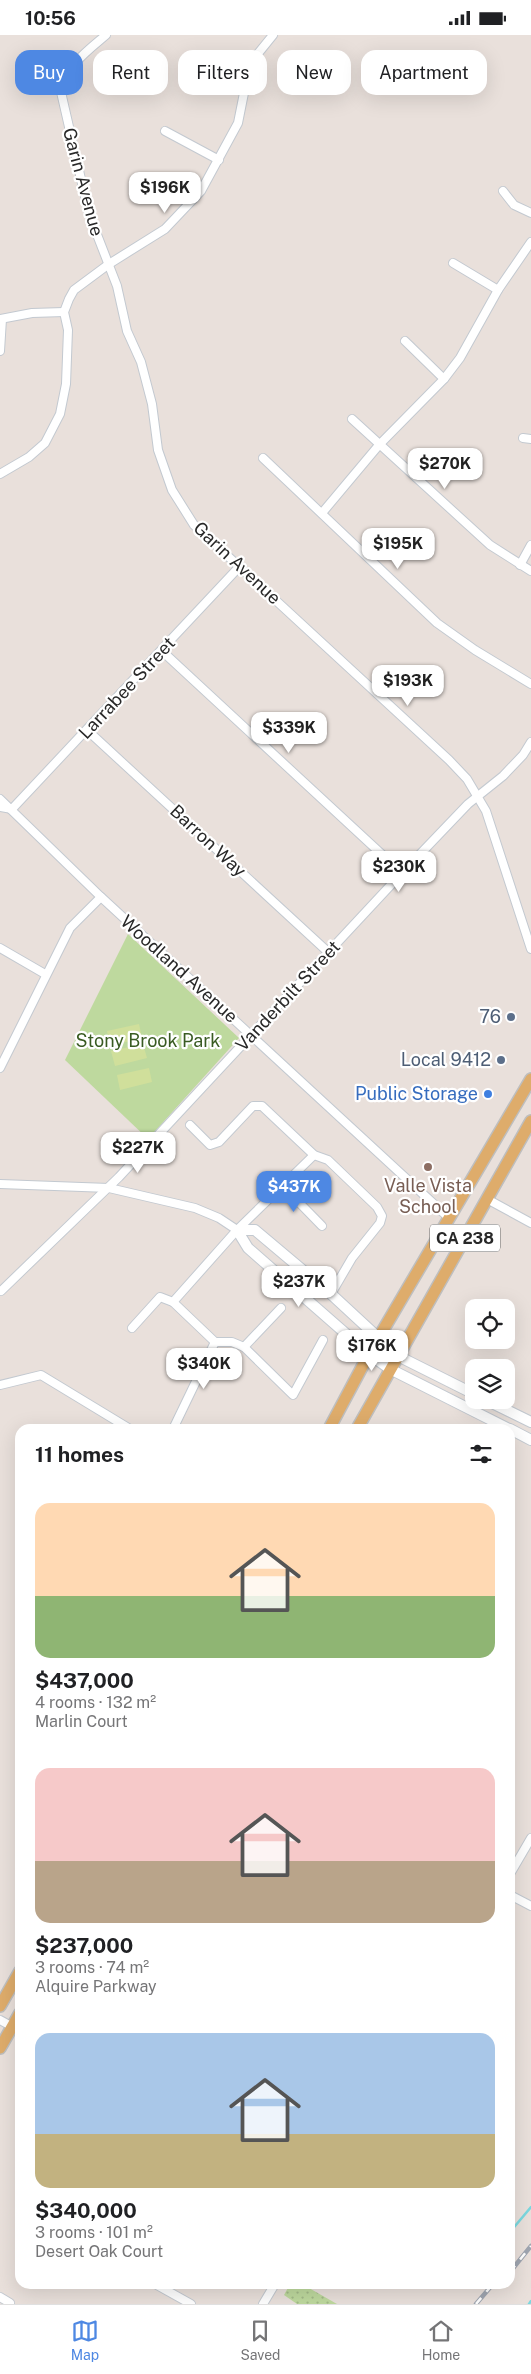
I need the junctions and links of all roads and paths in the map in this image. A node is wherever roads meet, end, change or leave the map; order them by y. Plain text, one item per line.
1 (106, 35) edge
2 (273, 35) edge
3 (165, 131) dead end
4 (218, 160) junction
5 (503, 191) dead end
6 (531, 213) edge
7 (531, 242) edge
8 (452, 263) dead end
9 (109, 264) junction
10 (498, 290) junction
11 (64, 312) junction
12 (1, 319) edge
13 (405, 341) dead end
14 (0, 351) edge
15 (444, 379) junction
16 (352, 419) dead end
17 (380, 445) junction
18 (263, 458) dead end
19 (0, 474) edge
20 (322, 513) junction
21 (531, 545) edge
22 (520, 565) junction
23 (240, 566) junction
24 (531, 571) edge
25 (162, 651) junction
26 (531, 684) edge
27 (87, 730) junction
28 (531, 742) edge
29 (477, 796) junction
30 (0, 799) edge
31 (0, 807) edge
32 (12, 809) junction
33 (402, 873) junction
34 (101, 897) junction
35 (0, 948) edge
36 (531, 949) edge
37 (328, 952) junction
38 (45, 973) junction
39 (252, 1035) junction
40 (0, 1068) edge
41 (531, 1079) edge
42 (531, 1121) edge
43 (190, 1125) dead end
44 (314, 1155) junction
45 (0, 1184) edge
46 (282, 1185) junction
47 (109, 1188) junction
48 (487, 1199) junction
49 (449, 1218) junction
50 (531, 1223) edge
51 (322, 1225) dead end
52 (237, 1230) junction
53 (1, 1291) edge
54 (331, 1294) junction
55 (173, 1301) junction
56 (280, 1308) dead end
57 (132, 1328) dead end
58 (378, 1339) junction
59 (323, 1340) dead end
60 (215, 1342) junction
61 (244, 1347) junction
62 (369, 1354) junction
63 (398, 1356) junction
64 (390, 1369) junction
65 (0, 1385) edge
66 (465, 1390) edge
67 (504, 1409) edge
68 (531, 1422) edge
69 (122, 1424) edge
70 (175, 1424) edge
71 (332, 1424) edge
72 (360, 1424) edge
73 (500, 1424) edge
74 (515, 1432) edge
75 (531, 1440) edge
76 (531, 1838) edge
77 (515, 1865) edge
78 (515, 1898) edge
79 (531, 1906) edge
80 (15, 1980) edge
81 (0, 2006) edge
82 (0, 2020) edge
83 (15, 2028) edge
84 (15, 2030) edge
85 (0, 2048) edge
86 (164, 2289) edge
87 (272, 2289) edge
88 (0, 2297) edge
89 (10, 2303) edge
90 (191, 2304) edge
91 (263, 2304) edge

1 - 9 street, Garin Avenue
2 - 4 street
3 - 4 street
4 - 9 street
5 - 6 street
7 - 10 street
8 - 10 street
9 - 11 street
9 - 23 street, Garin Avenue
10 - 15 street
11 - 12 street
11 - 19 street
12 - 14 street
13 - 15 street
15 - 17 street
16 - 17 street
17 - 20 street
17 - 22 street
18 - 20 street
20 - 26 street
21 - 22 street
22 - 24 street
23 - 25 street, Larrabee Street
23 - 29 street, Garin Avenue
25 - 27 street, Larrabee Street
25 - 33 street
27 - 32 street, Larrabee Street
27 - 37 street, Barron Way
28 - 29 street, Vanderbilt Street
29 - 33 street, Vanderbilt Street
29 - 36 street, Garin Avenue
30 - 32 street, Woodland Avenue
31 - 32 street
32 - 34 street, Woodland Avenue
33 - 37 street, Vanderbilt Street
34 - 38 street
34 - 39 street, Woodland Avenue
35 - 38 street
37 - 39 street, Vanderbilt Street
38 - 40 street
39 - 47 street, Vanderbilt Street
39 - 49 street, Woodland Avenue
41 - 49 main road, CA 238
42 - 48 main road, CA 238
43 - 44 street
44 - 46 street
44 - 54 street
45 - 47 street
46 - 51 street
46 - 52 street
47 - 52 street
47 - 53 street, Vanderbilt Street
48 - 50 street
48 - 63 main road, CA 238
49 - 58 main road, CA 238
52 - 54 main road
52 - 55 street
52 - 62 main road
54 - 58 main road
55 - 57 street
55 - 60 street
56 - 61 street
58 - 62 main road, CA 238
58 - 63 main road
59 - 61 street
60 - 61 street
60 - 70 street
62 - 64 main road
62 - 71 main road
63 - 64 main road, CA 238
63 - 66 main road
64 - 72 main road
64 - 73 main road
65 - 69 street
67 - 68 main road
74 - 75 main road
76 - 77 street
78 - 79 street
80 - 81 main road
82 - 83 street
84 - 85 main road
86 - 90 street
87 - 91 street
88 - 89 street

